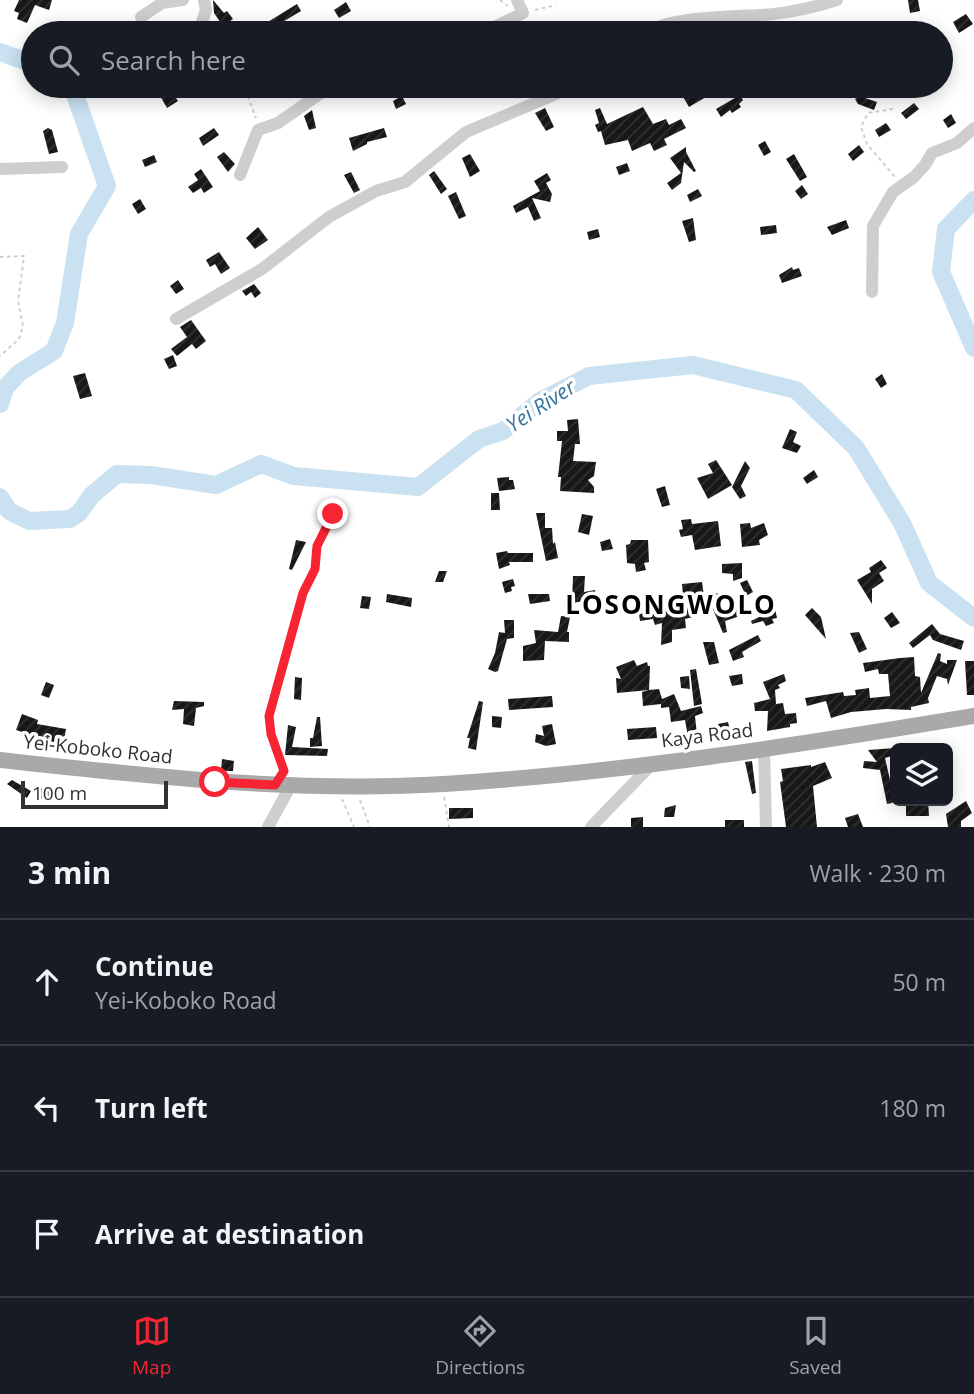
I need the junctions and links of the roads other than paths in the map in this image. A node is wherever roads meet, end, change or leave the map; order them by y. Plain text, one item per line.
1 (183, 0) edge
2 (204, 0) edge
3 (837, 0) edge
4 (514, 4) edge
5 (141, 17) dead end
6 (202, 21) edge
7 (507, 21) edge
8 (691, 21) edge
9 (314, 98) edge
10 (547, 98) edge
11 (974, 128) edge
12 (62, 167) dead end
13 (0, 169) edge
14 (240, 175) dead end
15 (872, 292) dead end
16 (176, 319) dead end
17 (974, 716) edge
18 (764, 749) junction
19 (0, 760) edge
20 (653, 762) junction
21 (443, 784) joint
22 (283, 785) junction
23 (268, 827) edge
24 (592, 827) edge
25 (766, 827) edge

1 - 5 street
2 - 6 street
3 - 8 street
4 - 7 street
9 - 14 street
10 - 16 street
11 - 15 street
12 - 13 street
17 - 18 main road, Kaya Road
18 - 20 main road, Kaya Road
18 - 25 street
19 - 22 main road, Yei-Koboko Road
20 - 21 main road, Kaya Road
20 - 24 street
21 - 22 main road, Yei-Koboko Road
22 - 23 street

